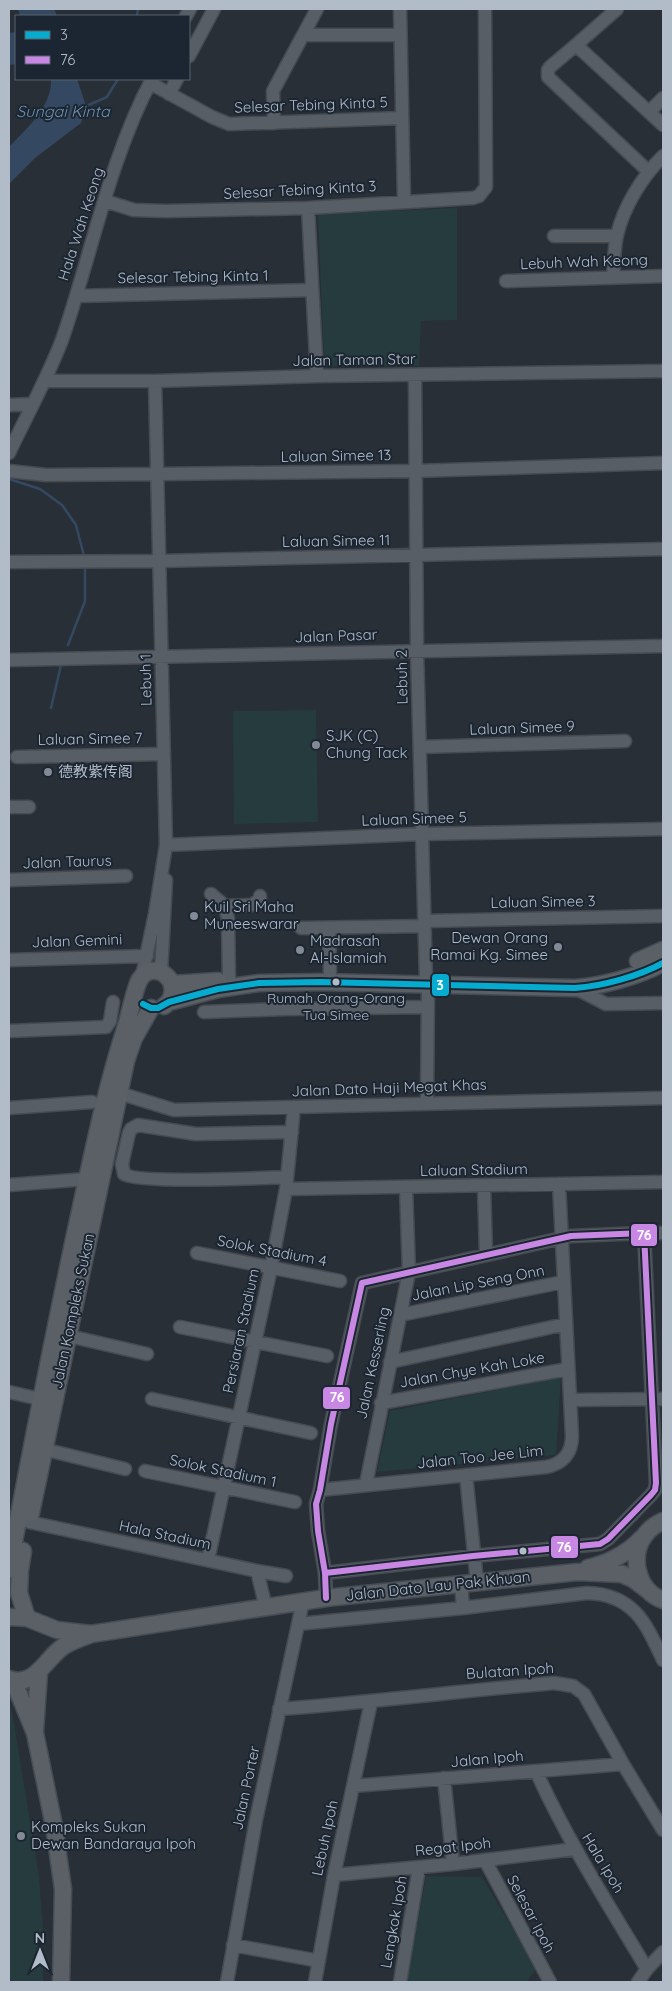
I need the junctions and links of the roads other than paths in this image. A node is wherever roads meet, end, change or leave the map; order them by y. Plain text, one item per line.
1 (214, 9) edge
2 (317, 9) edge
3 (400, 9) edge
4 (485, 9) edge
5 (617, 9) edge
6 (302, 35) junction
7 (400, 35) junction
8 (576, 45) junction
9 (190, 54) edge
10 (176, 80) edge
11 (151, 81) edge
12 (169, 94) junction
13 (663, 98) edge
14 (649, 112) junction
15 (402, 118) junction
16 (274, 123) junction
17 (663, 125) edge
18 (663, 156) edge
19 (648, 171) junction
20 (105, 201) junction
21 (404, 201) junction
22 (308, 208) junction
23 (554, 236) dead end
24 (617, 236) junction
25 (663, 276) edge
26 (613, 278) junction
27 (506, 281) dead end
28 (312, 290) junction
29 (76, 296) junction
30 (663, 371) edge
31 (415, 374) junction
32 (317, 376) junction
33 (46, 381) junction
34 (155, 381) junction
35 (9, 404) edge
36 (32, 404) junction
37 (9, 453) edge
38 (663, 463) edge
39 (9, 471) edge
40 (415, 471) junction
41 (158, 474) junction
42 (663, 549) edge
43 (417, 556) junction
44 (160, 561) junction
45 (9, 562) edge
46 (663, 646) edge
47 (417, 650) junction
48 (162, 657) junction
49 (9, 660) edge
50 (625, 741) dead end
51 (420, 747) junction
52 (164, 754) junction
53 (17, 758) dead end
54 (29, 807) dead end
55 (9, 808) edge
56 (663, 829) edge
57 (422, 834) junction
58 (166, 845) junction
59 (126, 876) dead end
60 (9, 880) edge
61 (211, 894) dead end
62 (260, 896) dead end
63 (225, 906) junction
64 (663, 916) edge
65 (424, 924) junction
66 (301, 928) dead end
67 (329, 928) junction
68 (663, 950) edge
69 (147, 956) junction
70 (9, 960) edge
71 (663, 963) edge
72 (330, 976) junction
73 (167, 979) junction
74 (229, 980) junction
75 (427, 982) junction
76 (139, 984) junction
77 (575, 988) junction
78 (113, 1002) dead end
79 (169, 1002) junction
80 (663, 1003) edge
81 (427, 1007) junction
82 (151, 1008) junction
83 (204, 1012) dead end
84 (9, 1031) edge
85 (118, 1093) junction
86 (663, 1098) edge
87 (92, 1102) dead end
88 (427, 1103) junction
89 (294, 1107) junction
90 (9, 1108) edge
91 (174, 1110) junction
92 (173, 1131) junction
93 (292, 1132) junction
94 (87, 1179) junction
95 (663, 1182) edge
96 (286, 1183) junction
97 (559, 1184) junction
98 (9, 1185) edge
99 (484, 1186) junction
100 (406, 1187) junction
101 (644, 1233) junction
102 (663, 1233) edge
103 (561, 1239) junction
104 (197, 1253) dead end
105 (486, 1254) junction
106 (272, 1268) junction
107 (408, 1272) junction
108 (340, 1281) dead end
109 (563, 1282) junction
110 (400, 1315) junction
111 (566, 1324) junction
112 (180, 1327) dead end
113 (69, 1336) junction
114 (256, 1342) junction
115 (147, 1354) dead end
116 (328, 1356) dead end
117 (390, 1362) junction
118 (568, 1369) junction
119 (9, 1392) edge
120 (657, 1398) edge
121 (40, 1399) junction
122 (152, 1399) dead end
123 (570, 1400) junction
124 (381, 1403) junction
125 (239, 1418) junction
126 (311, 1433) dead end
127 (43, 1449) junction
128 (125, 1469) dead end
129 (144, 1471) dead end
130 (466, 1475) junction
131 (366, 1484) junction
132 (224, 1488) junction
133 (320, 1490) junction
134 (295, 1502) dead end
135 (663, 1511) edge
136 (29, 1522) junction
137 (654, 1527) edge
138 (473, 1556) junction
139 (208, 1560) junction
140 (9, 1569) edge
141 (257, 1571) junction
142 (577, 1572) junction
143 (325, 1573) junction
144 (286, 1576) dead end
145 (477, 1582) junction
146 (460, 1584) junction
147 (326, 1598) junction
148 (659, 1598) edge
149 (303, 1602) junction
150 (266, 1608) junction
151 (463, 1608) junction
152 (9, 1617) edge
153 (32, 1620) junction
154 (298, 1624) junction
155 (91, 1634) junction
156 (663, 1660) edge
157 (42, 1668) junction
158 (11, 1679) edge
159 (371, 1702) junction
160 (279, 1709) junction
161 (35, 1733) junction
162 (623, 1764) junction
163 (536, 1771) junction
164 (444, 1778) junction
165 (353, 1786) junction
166 (661, 1822) edge
167 (575, 1850) junction
168 (485, 1860) junction
169 (453, 1864) junction
170 (419, 1868) junction
171 (334, 1875) junction
172 (233, 1945) junction
173 (663, 1952) edge
174 (319, 1961) junction
175 (647, 1969) junction
176 (545, 1980) edge
177 (61, 1982) edge
178 (227, 1982) edge
179 (315, 1982) edge
180 (400, 1982) edge
181 (638, 1982) edge

1 - 9 street
2 - 6 street
3 - 7 street
4 - 21 street, Selesar Tebing Kinta 3
5 - 8 street
6 - 7 street
6 - 16 street
7 - 15 street
8 - 14 street
8 - 19 street
10 - 12 street
11 - 12 street, Selesar Tebing Kinta 5
11 - 20 street, Hala Wah Keong
12 - 16 street, Selesar Tebing Kinta 5
13 - 14 street
14 - 17 street
15 - 16 street, Selesar Tebing Kinta 5
15 - 21 street
18 - 19 street
19 - 24 street
20 - 22 street, Selesar Tebing Kinta 3
20 - 29 street, Hala Wah Keong
21 - 22 street, Selesar Tebing Kinta 3
22 - 28 street
23 - 24 street
24 - 26 street
25 - 26 street, Lebuh Wah Keong
26 - 27 street, Lebuh Wah Keong
28 - 29 street, Selesar Tebing Kinta 1
28 - 32 street
29 - 33 street, Hala Wah Keong
30 - 31 street, Jalan Taman Star
31 - 32 street, Jalan Taman Star
31 - 40 street, Lebuh 2
32 - 34 street, Jalan Taman Star
33 - 34 street, Jalan Taman Star
33 - 36 street, Hala Wah Keong
34 - 41 street, Lebuh 1
35 - 36 street
36 - 37 street, Hala Wah Keong
38 - 40 street, Laluan Simee 13
39 - 41 street, Laluan Simee 13
40 - 41 street, Laluan Simee 13
40 - 43 street, Lebuh 2
41 - 44 street, Lebuh 1
42 - 43 street, Laluan Simee 11
43 - 44 street, Laluan Simee 11
43 - 47 street, Lebuh 2
44 - 45 street, Laluan Simee 11
44 - 48 street, Lebuh 1
46 - 47 street, Jalan Pasar
47 - 48 street, Jalan Pasar
47 - 51 street, Lebuh 2
48 - 49 street, Jalan Pasar
48 - 52 street, Lebuh 1
50 - 51 street, Laluan Simee 9
51 - 57 street, Lebuh 2
52 - 53 street, Laluan Simee 7
52 - 58 street, Lebuh 1
54 - 55 street
56 - 57 street, Laluan Simee 5
57 - 58 street, Laluan Simee 5
57 - 65 street, Lebuh 2
58 - 69 street, Lebuh 1
58 - 73 street
59 - 60 street, Jalan Taurus
61 - 63 street
62 - 63 street
63 - 74 street
64 - 65 street, Laluan Simee 3
65 - 67 street, Laluan Simee 3
65 - 75 street, Lebuh 2
66 - 67 street, Laluan Simee 3
67 - 72 street
68 - 75 main road
69 - 70 street, Jalan Gemini
69 - 76 street, Lebuh 1
71 - 77 main road
72 - 74 main road
72 - 75 main road
73 - 74 main road
73 - 76 main road
73 - 79 main road
75 - 77 main road
75 - 79 main road
75 - 81 street, Lebuh 2
76 - 82 main road
76 - 94 main road, Jalan Kompleks Sukan
77 - 80 street
78 - 84 street
79 - 82 main road
81 - 83 street
81 - 88 street, Lebuh 2
82 - 85 main road, Jalan Kompleks Sukan
85 - 91 street, Jalan Dato Haji Megat Khas
85 - 113 main road, Jalan Kompleks Sukan
86 - 88 street, Jalan Dato Haji Megat Khas
87 - 90 street
88 - 89 street, Jalan Dato Haji Megat Khas
89 - 91 street, Jalan Dato Haji Megat Khas
89 - 93 street, Persiaran Stadium
91 - 92 street
92 - 93 street
92 - 96 street, Laluan Stadium
93 - 96 street, Persiaran Stadium
94 - 98 street
94 - 121 main road, Jalan Kompleks Sukan
95 - 97 street, Laluan Stadium
96 - 100 street, Laluan Stadium
96 - 106 street, Persiaran Stadium
97 - 99 street, Laluan Stadium
97 - 103 street, Jalan Too Jee Lim
99 - 100 street, Laluan Stadium
99 - 105 street
100 - 107 street, Jalan Kesserling
101 - 102 street
101 - 103 street
101 - 120 street
103 - 105 street
103 - 109 street, Jalan Too Jee Lim
104 - 106 street, Solok Stadium 4
105 - 107 street
106 - 108 street, Solok Stadium 4
106 - 114 street, Persiaran Stadium
107 - 110 street, Jalan Kesserling
107 - 133 street
109 - 110 street, Jalan Lip Seng Onn
109 - 111 street, Jalan Too Jee Lim
110 - 117 street, Jalan Kesserling
111 - 117 street
111 - 118 street, Jalan Too Jee Lim
112 - 114 street
113 - 115 street
113 - 127 main road, Jalan Kompleks Sukan
114 - 116 street
114 - 125 street, Persiaran Stadium
117 - 124 street, Jalan Kesserling
118 - 123 street, Jalan Too Jee Lim
118 - 124 street, Jalan Chye Kah Loke
119 - 121 street
120 - 123 street
120 - 138 street
121 - 140 main road, Jalan Kompleks Sukan
122 - 125 street
123 - 130 street, Jalan Too Jee Lim
124 - 131 street, Jalan Kesserling
125 - 126 street
125 - 132 street, Persiaran Stadium
127 - 128 street
127 - 136 main road, Jalan Kompleks Sukan
129 - 132 street, Solok Stadium 1
130 - 131 street, Jalan Too Jee Lim
130 - 138 street
131 - 133 street, Jalan Too Jee Lim
132 - 134 street, Solok Stadium 1
132 - 139 street, Persiaran Stadium
133 - 143 street
135 - 137 street
136 - 139 street, Hala Stadium
136 - 153 main road, Jalan Kompleks Sukan
137 - 142 main road, Jalan Dato Lau Pak Khuan
137 - 148 main road
138 - 143 street
138 - 145 street
139 - 141 street, Hala Stadium
141 - 144 street, Hala Stadium
141 - 150 street
142 - 145 main road, Jalan Dato Lau Pak Khuan
142 - 148 main road, Jalan Dato Lau Pak Khuan
143 - 147 street
145 - 146 main road, Jalan Dato Lau Pak Khuan
146 - 147 main road, Jalan Dato Lau Pak Khuan
146 - 151 street
147 - 149 main road, Jalan Dato Lau Pak Khuan
149 - 150 main road, Jalan Dato Lau Pak Khuan
149 - 154 street, Jalan Porter
150 - 155 main road, Jalan Dato Lau Pak Khuan
151 - 154 street
151 - 156 street
152 - 153 main road
153 - 155 main road
153 - 157 main road, Jalan Kompleks Sukan
154 - 160 street, Jalan Porter
155 - 157 main road
157 - 158 main road
157 - 161 main road
158 - 161 main road
159 - 160 street, Bulatan Ipoh
159 - 162 street, Bulatan Ipoh
159 - 165 street, Lebuh Ipoh
160 - 172 street, Jalan Porter
161 - 177 main road
162 - 163 street, Jalan Ipoh
162 - 166 street, Bulatan Ipoh
163 - 164 street, Jalan Ipoh
163 - 167 street, Hala Ipoh
164 - 165 street, Jalan Ipoh
164 - 169 street
165 - 171 street, Lebuh Ipoh
167 - 168 street, Regat Ipoh
167 - 175 street, Hala Ipoh
168 - 169 street, Regat Ipoh
168 - 176 street, Selesar Ipoh
169 - 170 street, Regat Ipoh
170 - 171 street, Regat Ipoh
170 - 180 street, Lengkok Ipoh
171 - 174 street, Lebuh Ipoh
172 - 174 street
172 - 178 street, Jalan Porter
173 - 175 street
174 - 179 street, Lebuh Ipoh
175 - 181 street

